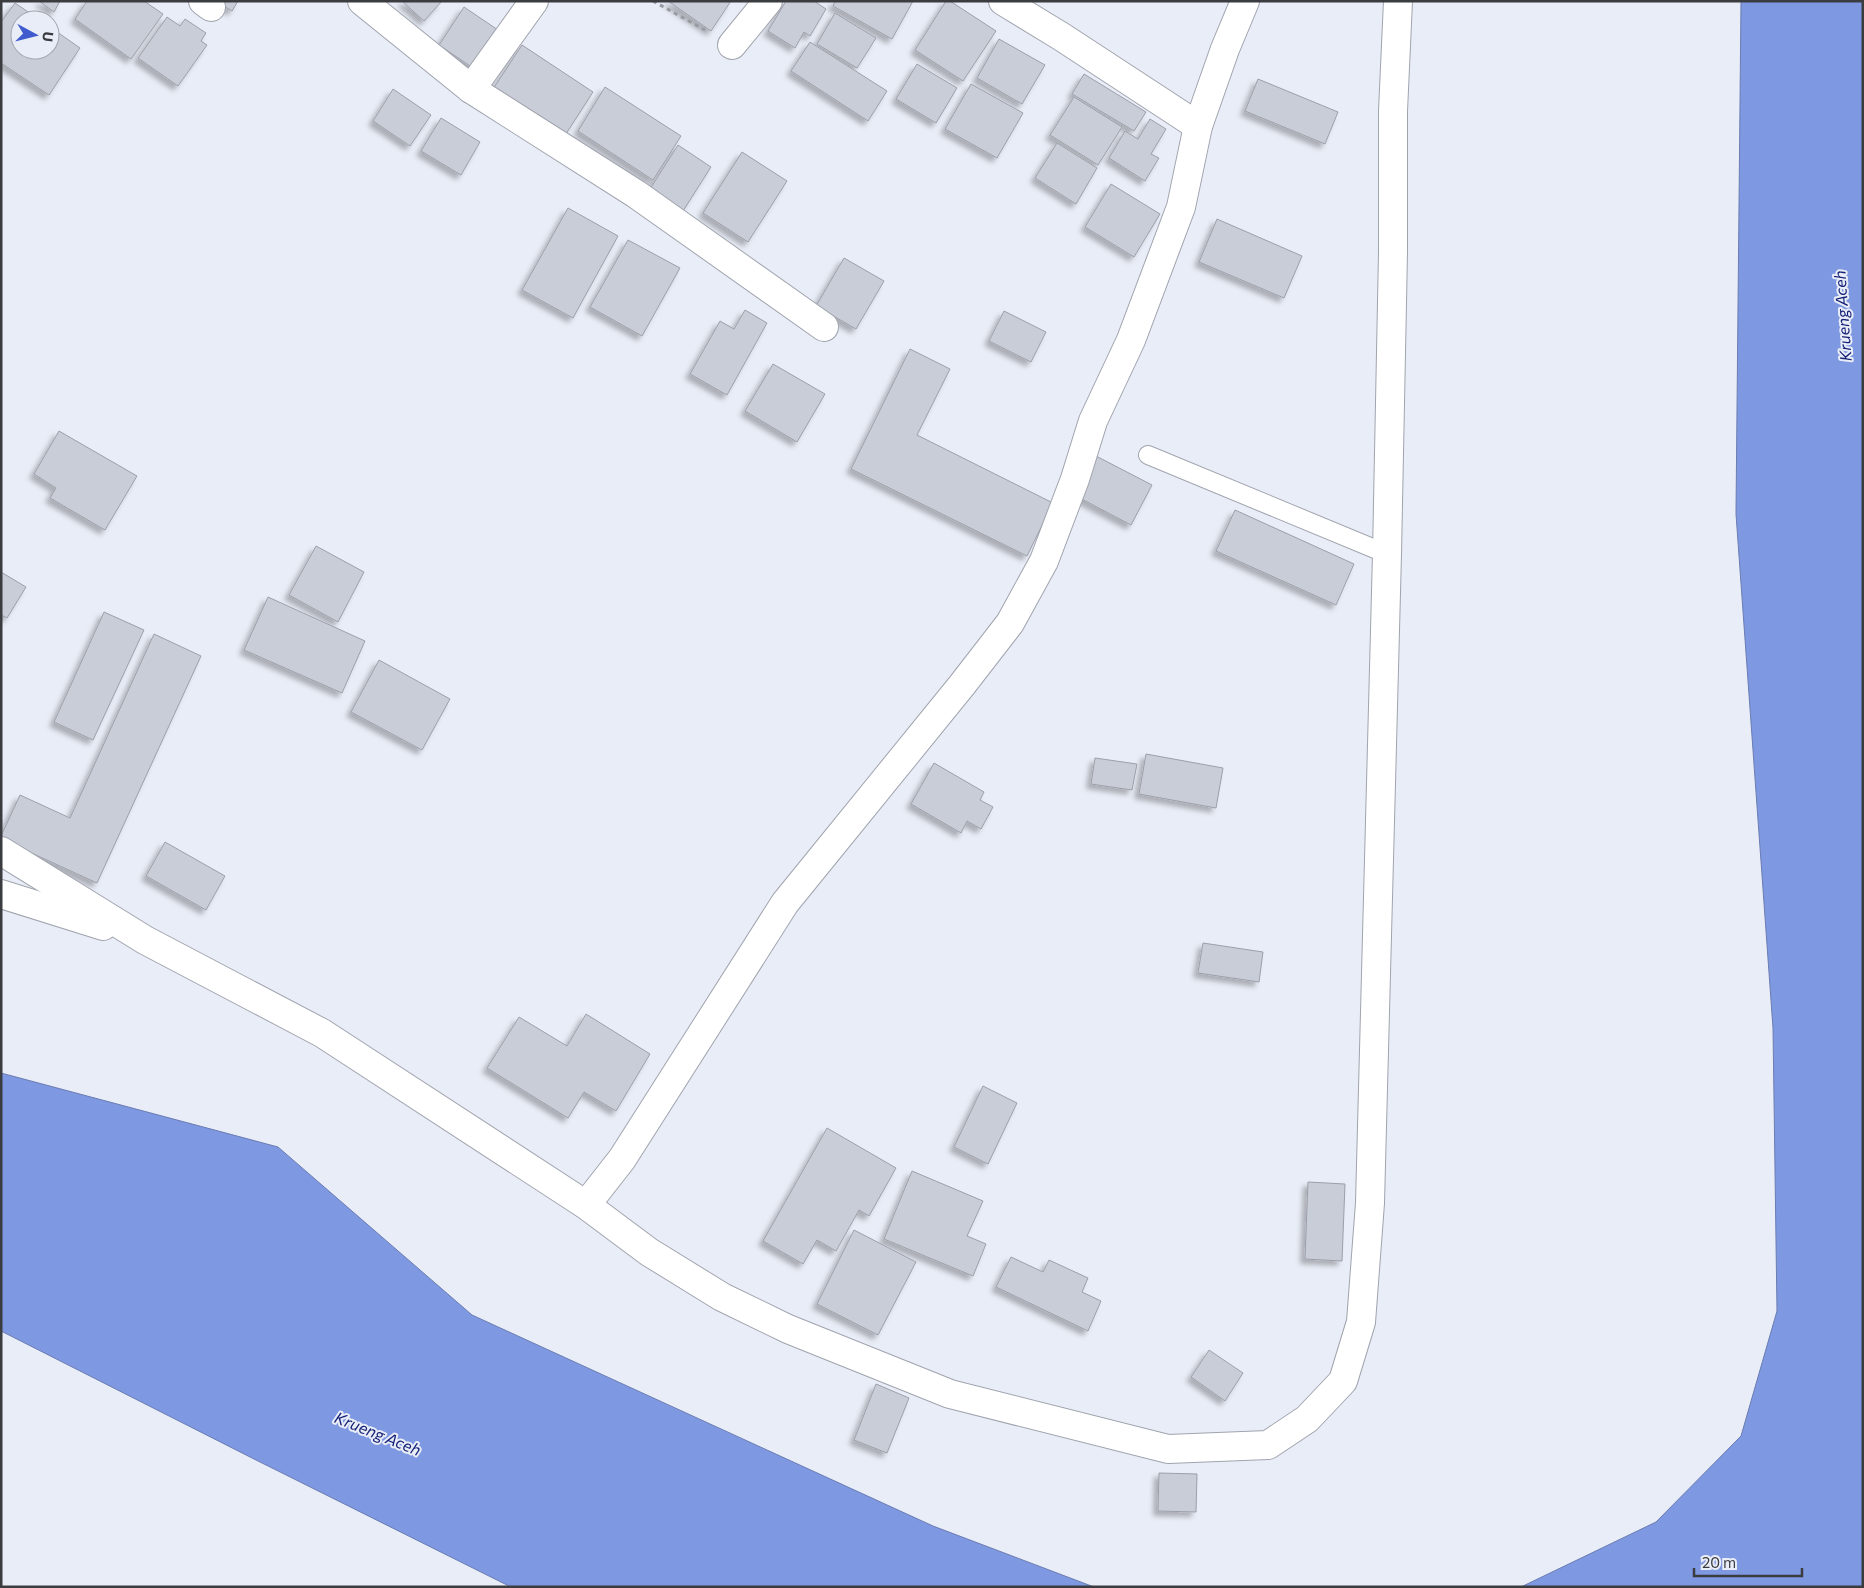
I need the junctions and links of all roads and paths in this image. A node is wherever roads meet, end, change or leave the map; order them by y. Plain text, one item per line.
1 (362, 1) edge
2 (534, 1) edge
3 (653, 1) edge
4 (768, 1) edge
5 (1003, 1) edge
6 (1245, 1) edge
7 (1398, 1) edge
8 (732, 45) joint
9 (471, 89) junction
10 (1198, 126) junction
11 (824, 327) dead end
12 (1148, 455) dead end
13 (1387, 554) junction
14 (1, 851) edge
15 (1, 894) edge
16 (145, 940) junction
17 (586, 1205) junction

1 - 9 street
2 - 9 street
3 - 8 path
4 - 8 street
5 - 10 street
6 - 10 street
7 - 13 street
9 - 11 street
10 - 17 street
12 - 13 lane
13 - 17 street
14 - 16 street
15 - 16 street
16 - 17 street

